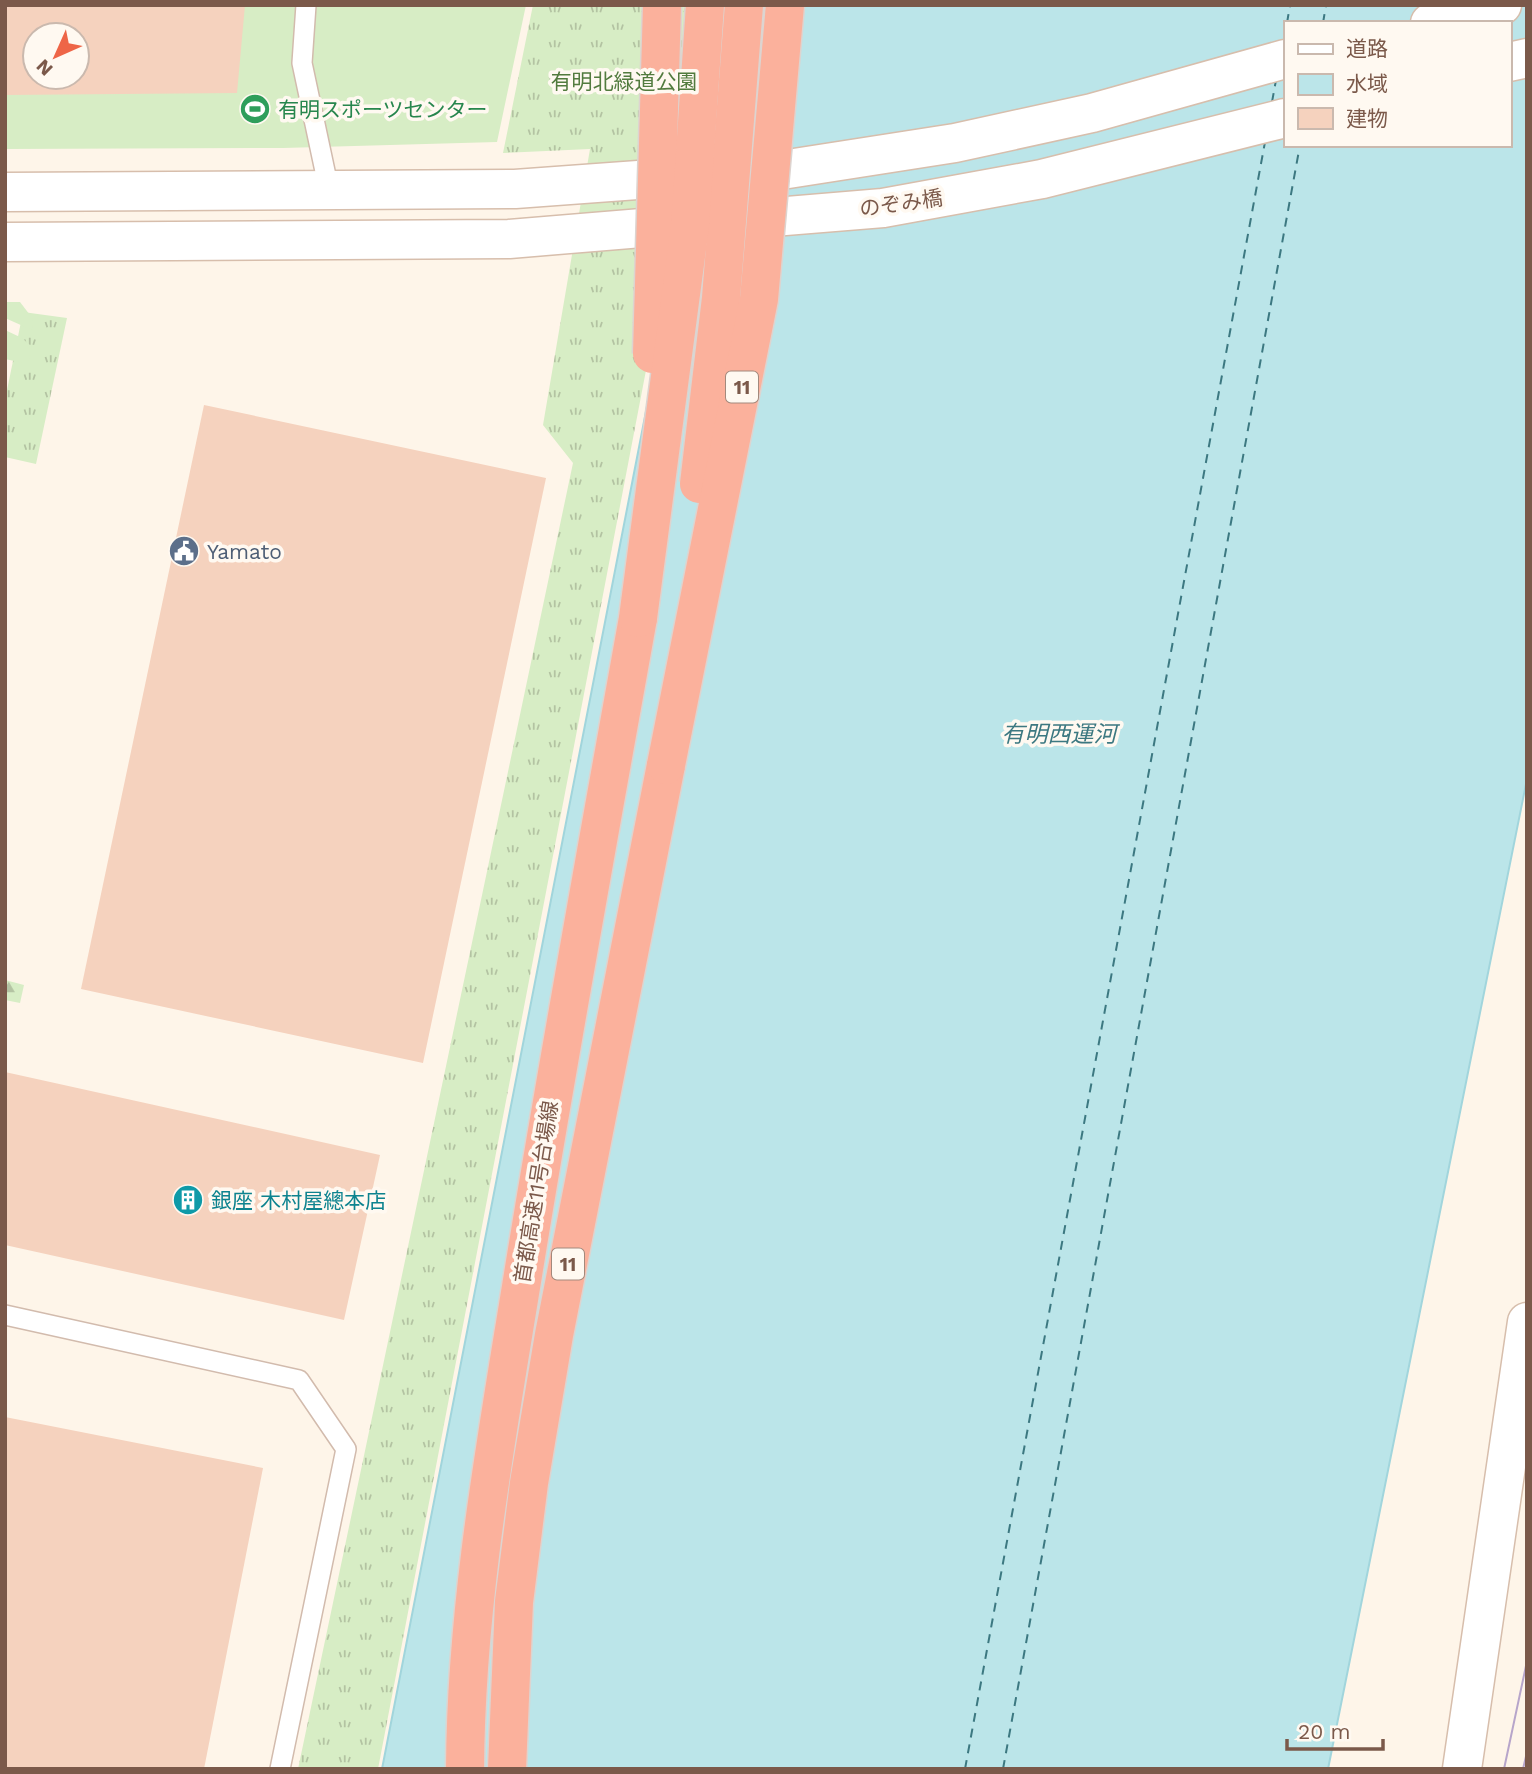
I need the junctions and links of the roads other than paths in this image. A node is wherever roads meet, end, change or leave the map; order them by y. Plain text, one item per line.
1 (306, 5) edge
2 (662, 5) edge
3 (705, 5) edge
4 (744, 5) edge
5 (785, 5) edge
6 (1502, 5) edge
7 (1438, 21) edge
8 (1284, 59) edge
9 (1284, 118) edge
10 (329, 190) junction
11 (5, 192) edge
12 (5, 242) edge
13 (638, 618) junction
14 (666, 765) junction
15 (5, 1315) edge
16 (1527, 1322) edge
17 (1527, 1486) edge
18 (280, 1769) edge
19 (465, 1769) edge
20 (507, 1769) edge
21 (1465, 1769) edge

1 - 10 lane
2 - 13 highway, 11, bridge
3 - 13 highway, 11, bridge
4 - 14 highway, 11, bridge
5 - 14 highway, 11, bridge
6 - 7 street
8 - 10 street, bridge
9 - 12 street, のぞみ橋, bridge
10 - 11 street
13 - 19 highway, 首都高速11号台場線 / 11
14 - 20 highway, 首都高速11号台場線 / 11
15 - 18 lane
16 - 21 street
17 - 21 street

